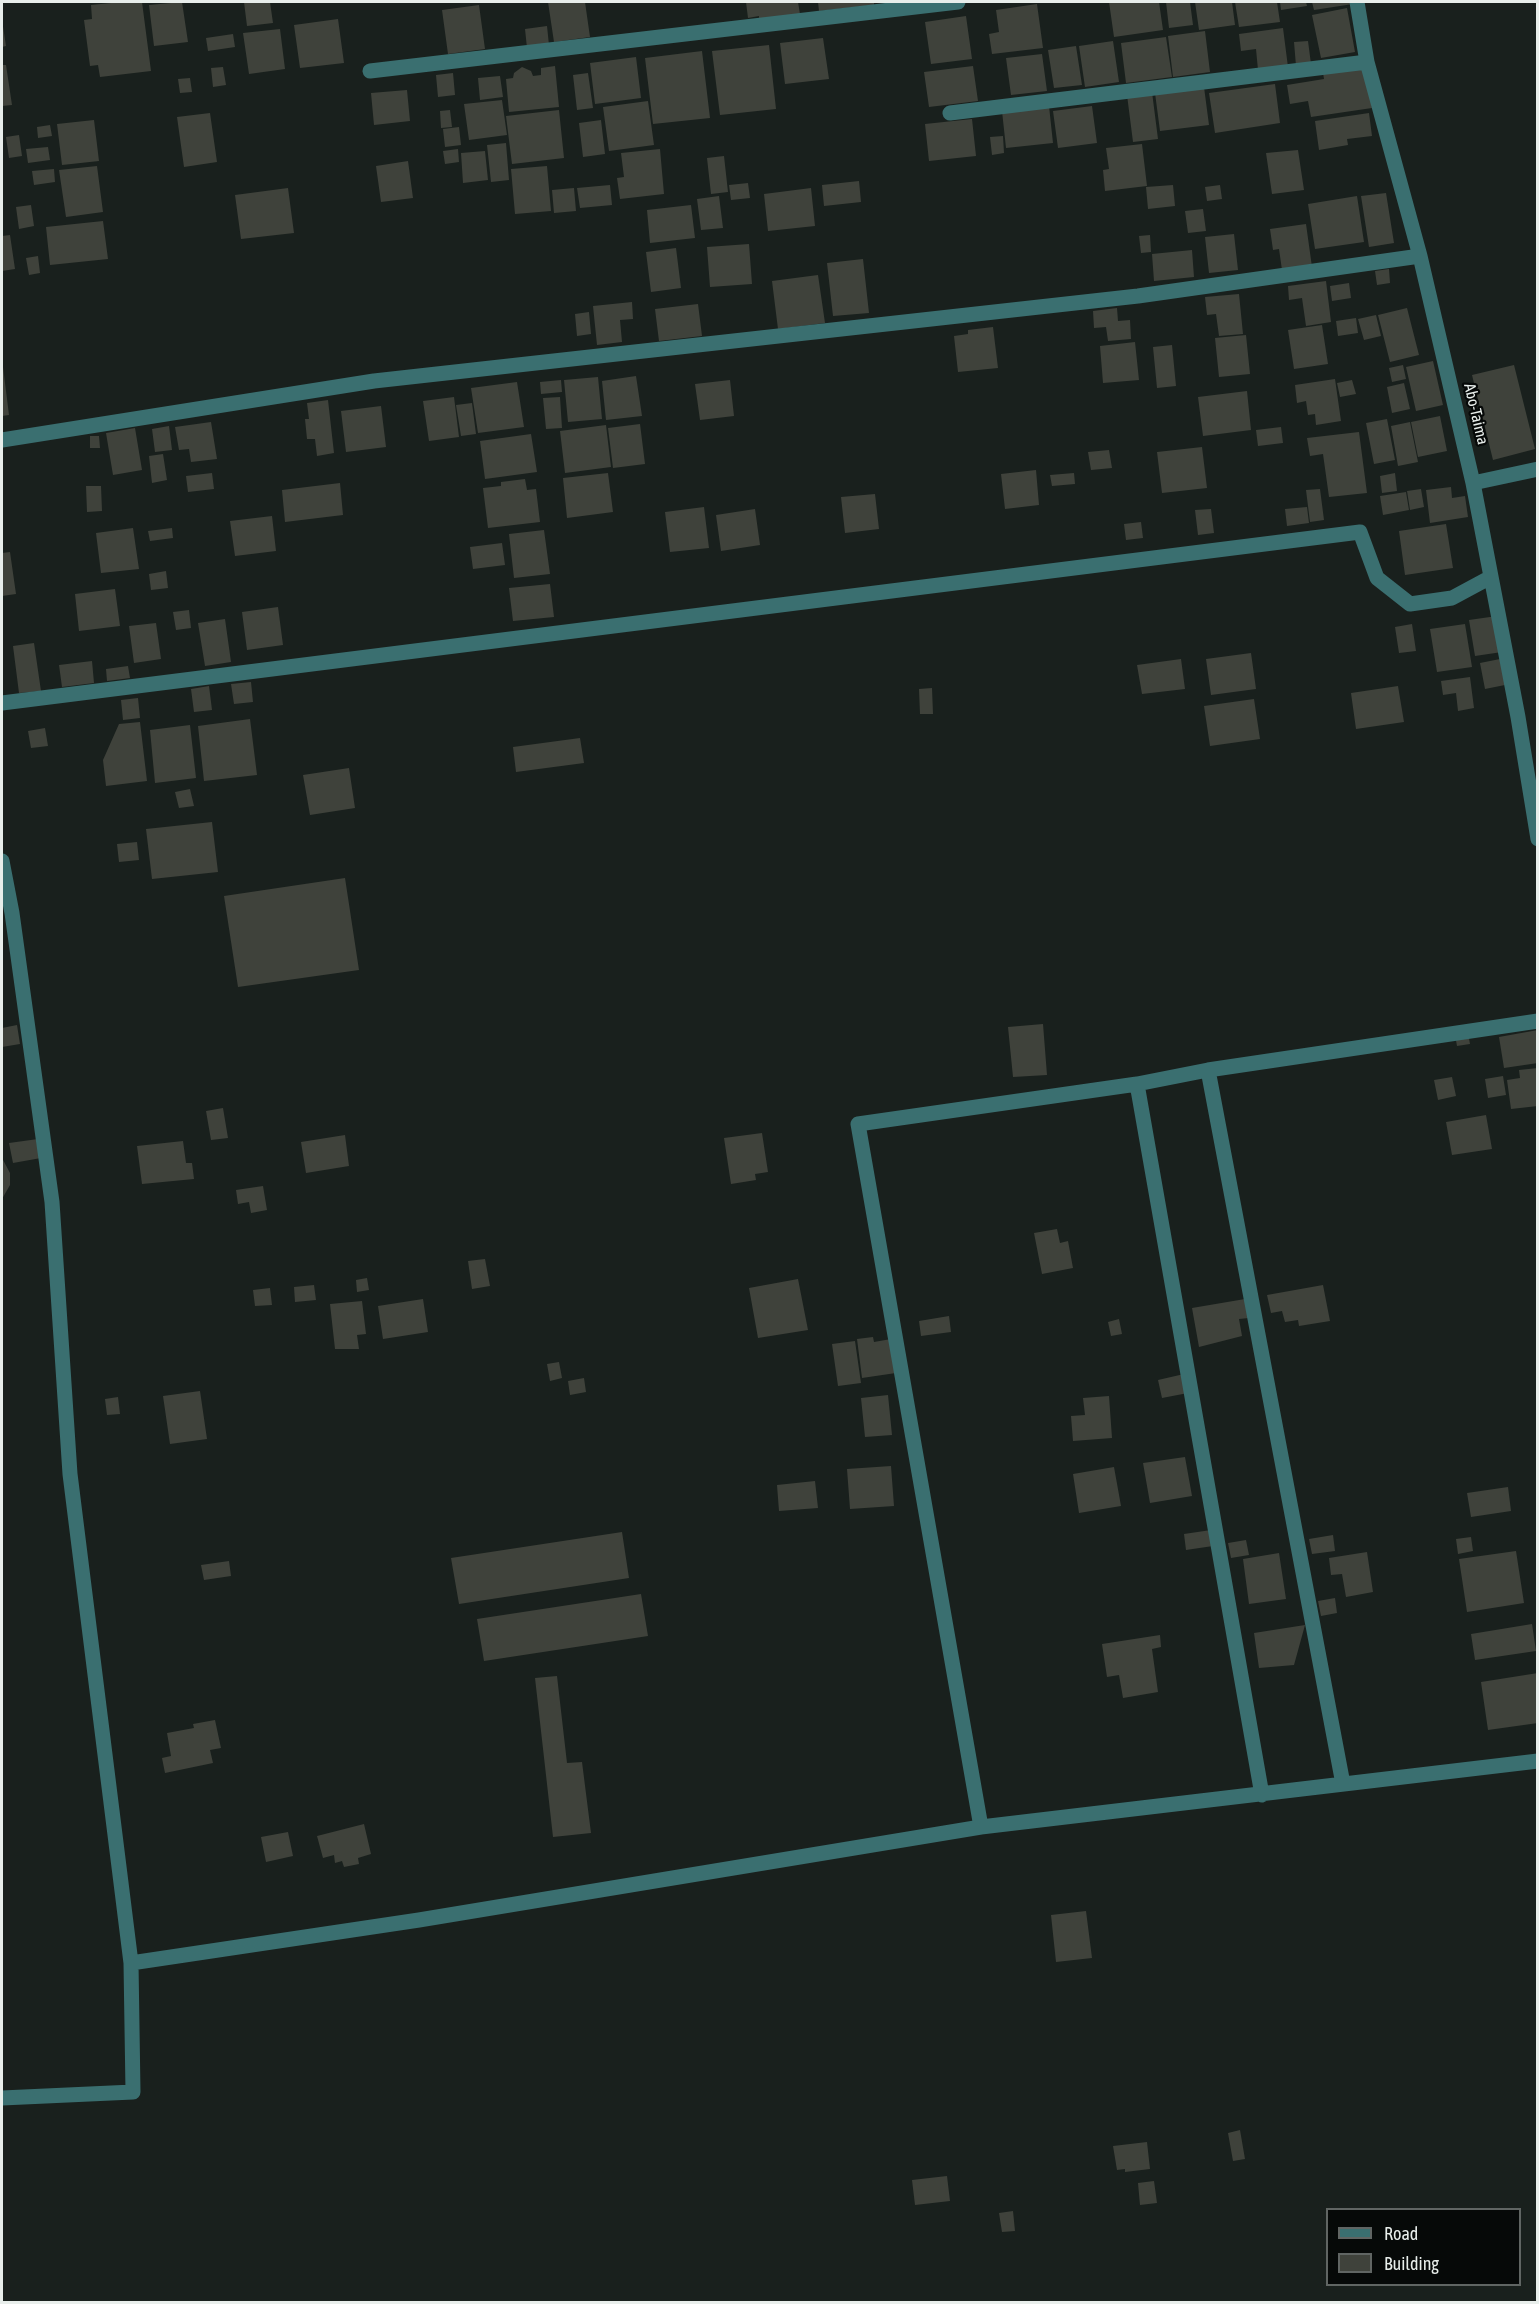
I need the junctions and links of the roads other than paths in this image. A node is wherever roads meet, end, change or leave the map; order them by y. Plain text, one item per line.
1 (958, 2) edge
2 (1357, 2) edge
3 (1367, 62) junction
4 (370, 72) dead end
5 (950, 113) dead end
6 (1420, 256) junction
7 (2, 440) edge
8 (1538, 470) edge
9 (1473, 483) junction
10 (1491, 577) junction
11 (2, 703) edge
12 (1538, 839) edge
13 (2, 861) edge
14 (1538, 1021) edge
15 (1208, 1070) junction
16 (1137, 1084) junction
17 (1538, 1761) edge
18 (1343, 1784) junction
19 (1262, 1795) junction
20 (981, 1827) junction
21 (130, 1963) junction
22 (2, 2098) edge

1 - 4 street
2 - 3 street, Abo-Taima
3 - 5 street
3 - 6 street, Abo-Taima
6 - 7 street
6 - 9 street, Abo-Taima
8 - 9 street
9 - 10 street, Abo-Taima
10 - 11 street
10 - 12 street, Abo-Taima
13 - 21 street
14 - 15 street
15 - 16 street
15 - 18 street
16 - 19 street
16 - 20 street
17 - 18 street
18 - 19 street
19 - 20 street
20 - 21 street
21 - 22 street

